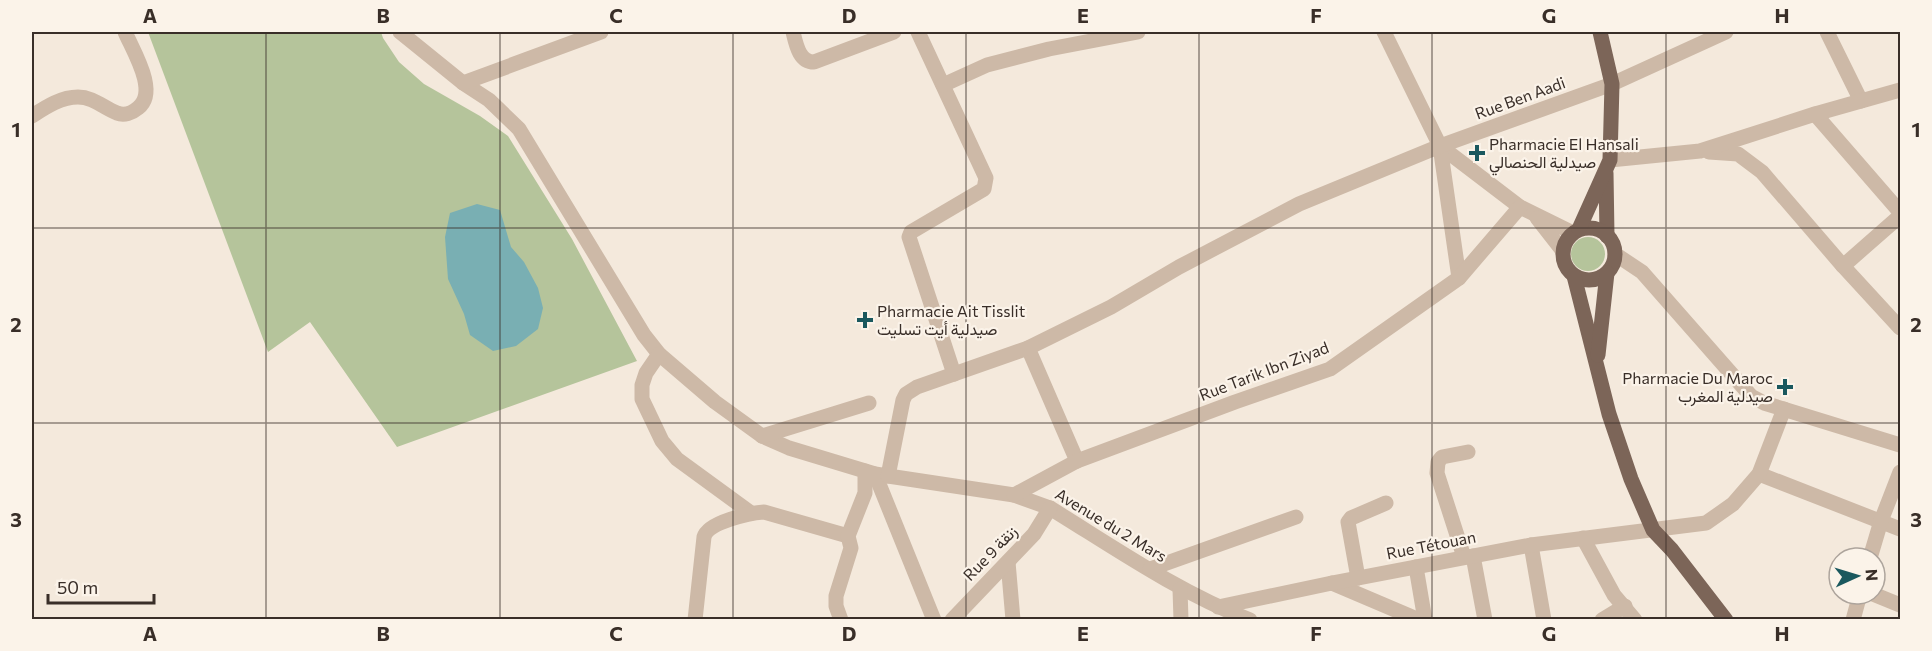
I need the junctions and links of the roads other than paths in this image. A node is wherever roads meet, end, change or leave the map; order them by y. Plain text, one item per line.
1 (125, 32) edge
2 (400, 32) edge
3 (601, 32) edge
4 (793, 32) edge
5 (894, 32) edge
6 (918, 32) edge
7 (1138, 32) edge
8 (1384, 32) edge
9 (1600, 32) edge
10 (1726, 32) edge
11 (1827, 32) edge
12 (463, 83) junction
13 (1612, 84) junction
14 (943, 85) junction
15 (1899, 93) edge
16 (1861, 101) junction
17 (1815, 114) junction
18 (32, 116) edge
19 (1440, 146) junction
20 (1700, 151) junction
21 (1608, 163) junction
22 (1527, 210) junction
23 (1900, 214) edge
24 (1576, 231) junction
25 (1607, 236) junction
26 (1562, 250) junction
27 (1615, 254) junction
28 (1843, 266) junction
29 (1607, 273) junction
30 (1574, 276) junction
31 (1459, 278) junction
32 (1900, 328) edge
33 (1028, 348) junction
34 (659, 354) junction
35 (1597, 364) junction
36 (954, 374) junction
37 (869, 402) dead end
38 (1784, 409) junction
39 (762, 436) junction
40 (1900, 445) edge
41 (1468, 452) dead end
42 (1077, 461) junction
43 (1900, 472) edge
44 (880, 474) junction
45 (1759, 474) junction
46 (1014, 495) junction
47 (1386, 502) dead end
48 (1050, 508) junction
49 (751, 513) junction
50 (1296, 517) dead end
51 (1881, 521) junction
52 (1900, 529) edge
53 (1653, 530) junction
54 (848, 537) junction
55 (1584, 538) junction
56 (1531, 545) junction
57 (1874, 546) edge
58 (1468, 557) junction
59 (1008, 562) junction
60 (1416, 567) junction
61 (1150, 569) junction
62 (1358, 578) junction
63 (1332, 583) junction
64 (1180, 588) junction
65 (1625, 606) junction
66 (1218, 607) junction
67 (695, 620) edge
68 (840, 620) edge
69 (934, 620) edge
70 (952, 620) edge
71 (1013, 620) edge
72 (1181, 620) edge
73 (1250, 620) edge
74 (1419, 620) edge
75 (1425, 620) edge
76 (1485, 620) edge
77 (1544, 620) edge
78 (1602, 620) edge
79 (1635, 620) edge
80 (1726, 620) edge

1 - 18 street
2 - 12 street, Avenue du 2 Mars
3 - 12 street
4 - 5 street
6 - 14 street
7 - 14 street
8 - 19 street
9 - 13 main road
10 - 13 street, Rue Ben Aadi
11 - 16 street
12 - 34 street, Avenue du 2 Mars
13 - 19 street, Rue Ben Aadi
13 - 21 main road
14 - 36 street
15 - 16 street
16 - 17 street
17 - 20 street
17 - 23 street
19 - 22 street
19 - 31 street
19 - 33 street, Rue Ben Aadi
20 - 21 street
20 - 28 street
21 - 24 main road
21 - 25 main road
22 - 24 street
22 - 26 street
22 - 31 street, Rue Tarik Ibn Ziyad
23 - 28 street
24 - 25 main road
24 - 26 main road
25 - 27 main road
26 - 30 main road
27 - 29 main road
27 - 38 street
28 - 32 street
29 - 30 main road
29 - 35 main road
30 - 35 main road
31 - 42 street, Rue Tarik Ibn Ziyad
33 - 36 street, Rue Ben Aadi
33 - 42 street
34 - 39 street, Avenue du 2 Mars
34 - 49 street
35 - 53 main road
36 - 44 street, Rue Ben Aadi
37 - 39 street
38 - 40 street
38 - 45 street, Rue Tétouan
39 - 44 street, Avenue du 2 Mars
41 - 58 street
42 - 46 street, Rue Tarik Ibn Ziyad
43 - 51 street
44 - 46 street, Avenue du 2 Mars
44 - 54 street
44 - 69 street
45 - 51 street
45 - 53 street, Rue Tétouan
46 - 48 street, Avenue du 2 Mars
47 - 62 street
48 - 59 street, Rue 9 زنقة
48 - 61 street, Avenue du 2 Mars
49 - 54 street
49 - 67 street
50 - 61 street
51 - 52 street
51 - 57 street
53 - 55 street, Rue Tétouan
53 - 80 main road
54 - 68 street
55 - 56 street, Rue Tétouan
55 - 65 street
56 - 58 street, Rue Tétouan
56 - 77 street
58 - 60 street, Rue Tétouan
58 - 76 street
59 - 70 street, Rue 9 زنقة
59 - 71 street
60 - 62 street, Rue Tétouan
60 - 75 street
61 - 64 street, Avenue du 2 Mars
62 - 63 street, Rue Tétouan
63 - 66 street, Rue Tétouan
63 - 74 street
64 - 66 street, Avenue du 2 Mars
64 - 72 street
65 - 78 street
65 - 79 street
66 - 73 street, Avenue du 2 Mars

